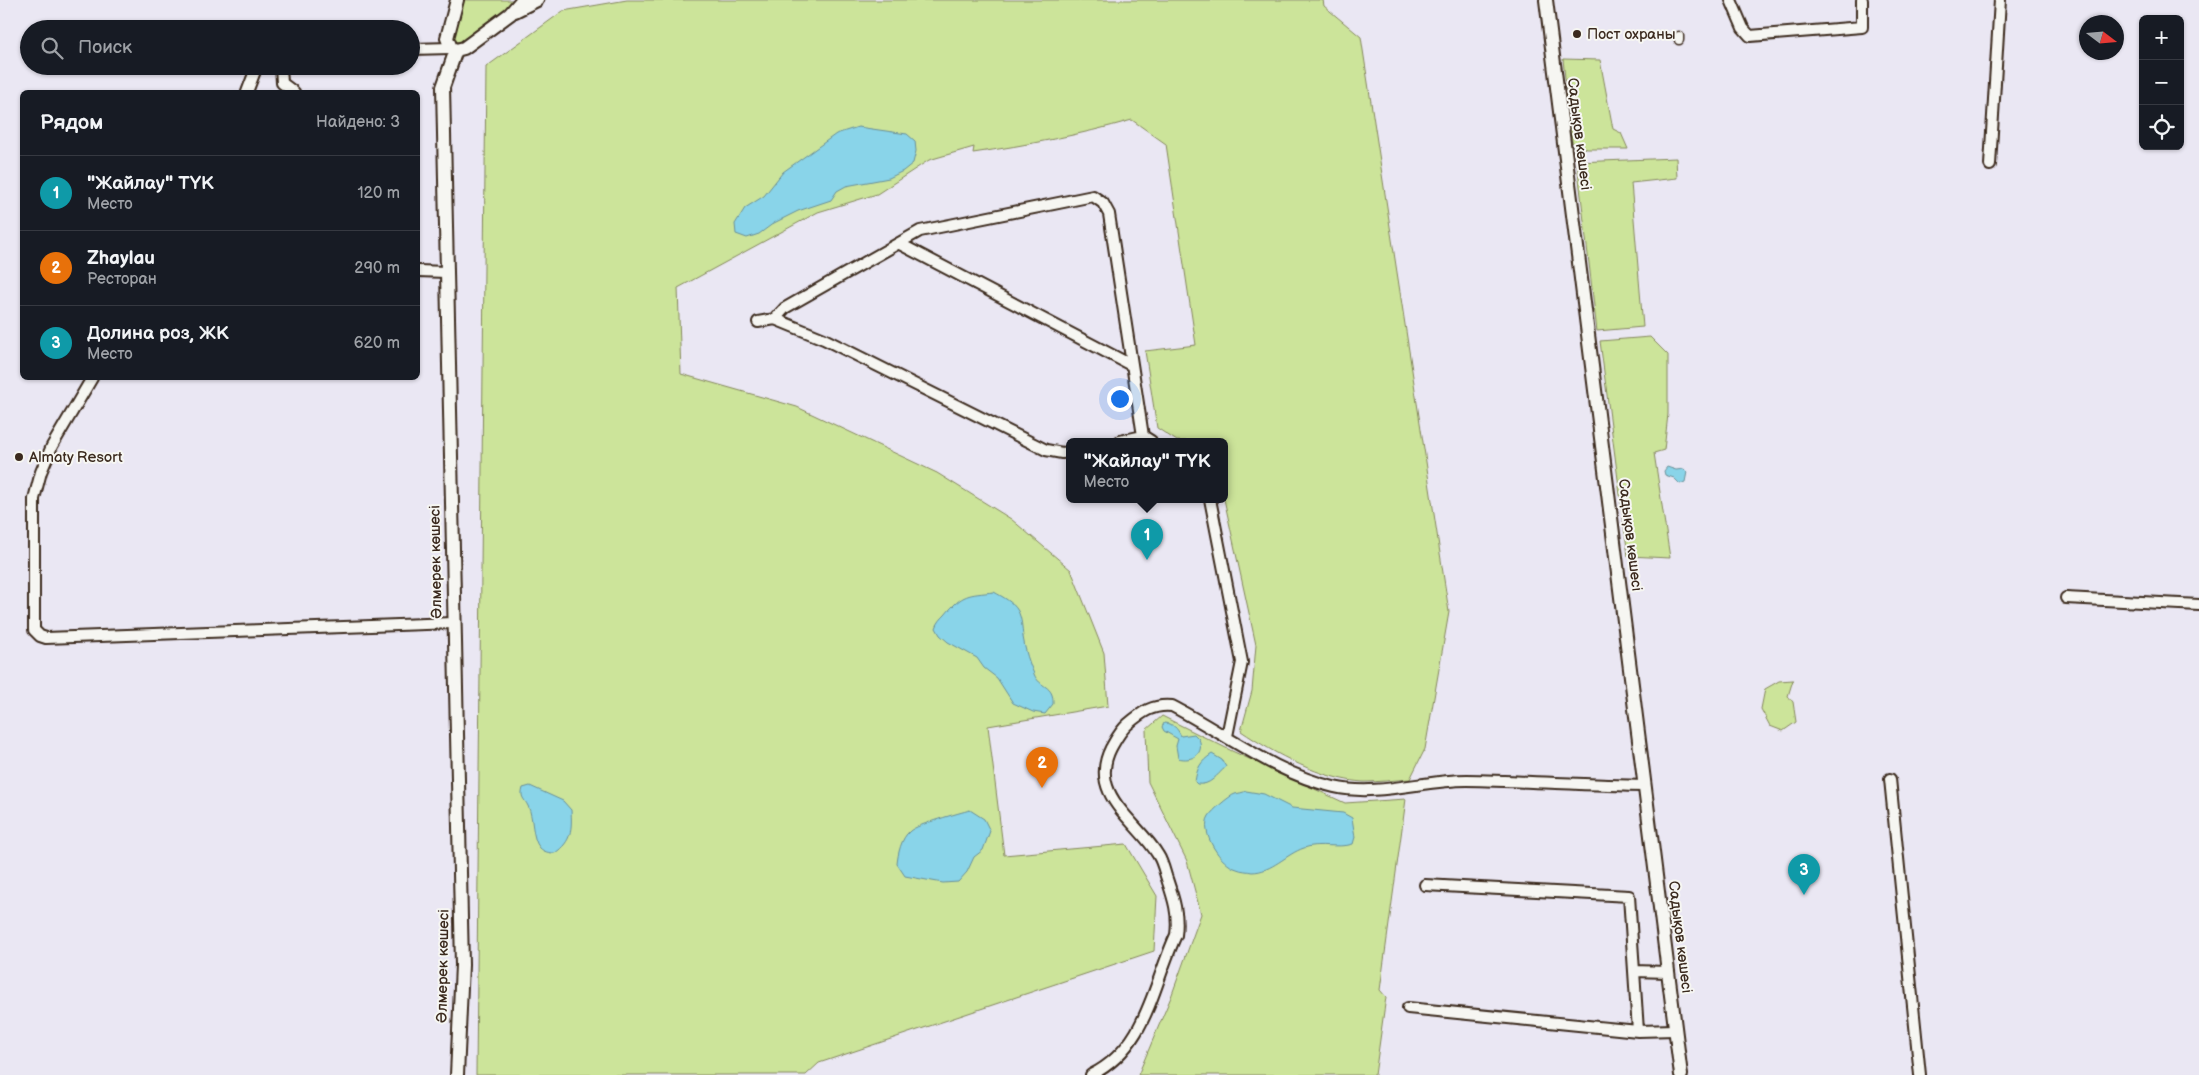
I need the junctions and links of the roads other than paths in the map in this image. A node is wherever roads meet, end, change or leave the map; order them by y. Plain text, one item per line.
1 (457, 0) edge
2 (522, 0) edge
3 (537, 0) edge
4 (1546, 0) edge
5 (1731, 0) edge
6 (1862, 0) edge
7 (2000, 0) edge
8 (510, 14) junction
9 (420, 49) edge
10 (454, 49) junction
11 (254, 75) edge
12 (282, 75) edge
13 (248, 90) edge
14 (291, 90) edge
15 (1990, 165) dead end
16 (900, 244) junction
17 (420, 271) edge
18 (446, 272) junction
19 (775, 319) junction
20 (758, 322) dead end
21 (1131, 365) junction
22 (91, 380) edge
23 (1147, 438) edge
24 (1066, 452) edge
25 (1211, 503) edge
26 (2066, 598) dead end
27 (2199, 605) edge
28 (453, 624) junction
29 (1227, 736) junction
30 (1890, 778) dead end
31 (1645, 786) junction
32 (1425, 885) dead end
33 (1634, 971) junction
34 (1668, 972) junction
35 (1408, 1008) dead end
36 (1675, 1030) junction
37 (1638, 1031) junction
38 (457, 1075) edge
39 (1091, 1075) edge
40 (1681, 1075) edge
41 (1920, 1075) edge

1 - 10 street
2 - 8 street
3 - 8 street
4 - 31 street, Садықов көшесі
5 - 6 street
7 - 15 street
8 - 10 street
9 - 10 street
10 - 18 street, Әлмерек көшесі
11 - 13 street
12 - 14 street
16 - 19 street
16 - 21 street
16 - 21 street
17 - 18 street
18 - 28 street, Әлмерек көшесі
19 - 20 street
19 - 24 street
21 - 23 street
22 - 28 street
25 - 29 street
26 - 27 street
28 - 38 street, Әлмерек көшесі
29 - 31 street
29 - 39 street
30 - 41 street
31 - 34 street, Садықов көшесі
32 - 33 street
33 - 34 street
33 - 37 street
34 - 36 street, Садықов көшесі
35 - 37 street
36 - 37 street
36 - 40 street, Садықов көшесі

